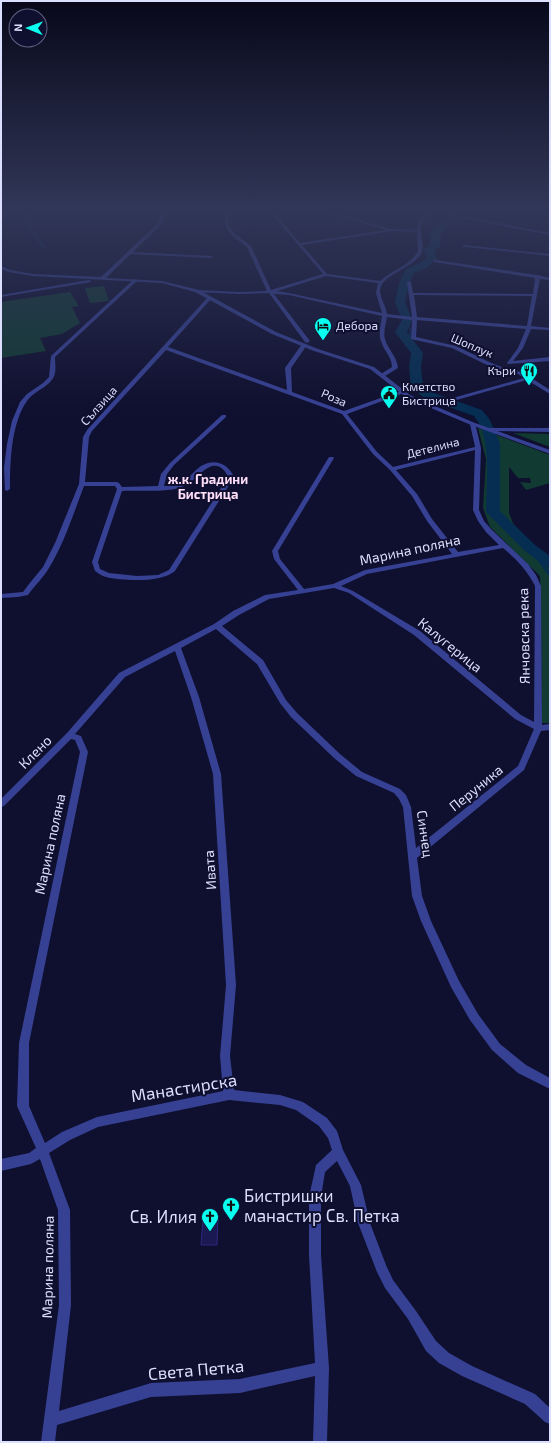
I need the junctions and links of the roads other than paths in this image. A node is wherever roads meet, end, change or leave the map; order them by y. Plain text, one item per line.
1 (52, 275) edge
2 (107, 275) edge
3 (262, 275) edge
4 (325, 275) edge
5 (329, 275) edge
6 (389, 275) edge
7 (534, 275) edge
8 (538, 276) junction
9 (104, 278) junction
10 (550, 278) edge
11 (136, 280) junction
12 (381, 282) junction
13 (409, 282) dead end
14 (196, 291) junction
15 (270, 292) junction
16 (410, 294) junction
17 (535, 295) junction
18 (1, 296) edge
19 (210, 298) junction
20 (384, 315) junction
21 (415, 318) junction
22 (529, 326) junction
23 (550, 329) edge
24 (306, 343) junction
25 (166, 348) junction
26 (550, 359) edge
27 (510, 363) junction
28 (520, 373) junction
29 (383, 375) junction
30 (528, 378) junction
31 (290, 392) junction
32 (402, 392) junction
33 (550, 392) edge
34 (450, 400) dead end
35 (344, 413) junction
36 (224, 416) dead end
37 (475, 425) junction
38 (490, 430) junction
39 (550, 430) edge
40 (478, 448) junction
41 (550, 452) edge
42 (331, 458) dead end
43 (392, 469) junction
44 (82, 484) junction
45 (7, 489) dead end
46 (120, 489) junction
47 (160, 489) junction
48 (503, 546) junction
49 (458, 555) junction
50 (335, 586) junction
51 (302, 592) junction
52 (1, 596) edge
53 (217, 626) junction
54 (177, 647) junction
55 (544, 727) edge
56 (70, 735) junction
57 (1, 804) edge
58 (414, 855) junction
59 (550, 1084) edge
60 (229, 1096) junction
61 (43, 1151) junction
62 (338, 1152) junction
63 (1, 1165) edge
64 (322, 1368) junction
65 (550, 1417) edge
66 (52, 1420) junction
67 (48, 1442) edge
68 (320, 1442) edge

1 - 9 street
2 - 9 street
3 - 15 street
4 - 15 street
5 - 12 street
6 - 12 street
7 - 8 street
8 - 10 street
8 - 17 street
9 - 11 street
9 - 18 street
11 - 14 street
11 - 45 street
12 - 20 street
13 - 16 street
14 - 15 street
14 - 19 street
15 - 20 street
15 - 24 street
16 - 17 street
16 - 21 street
17 - 22 street
19 - 24 street
19 - 25 street, Сълзица
20 - 21 street
20 - 29 street
21 - 22 street
21 - 28 street, Шоплук
22 - 23 street
22 - 27 street
24 - 29 street
24 - 31 street
25 - 31 street, Роза
25 - 44 street, Сълзица
26 - 27 street
27 - 28 street, Шоплук
28 - 30 street, Шоплук
29 - 32 street
30 - 33 street, Шоплук
30 - 34 street
31 - 35 street, Роза
32 - 35 street
32 - 37 street
35 - 43 street, Роза
36 - 47 street
37 - 38 street
37 - 40 street, Янчовска река
38 - 39 street
38 - 41 street
40 - 43 street, Детелина
40 - 48 street, Янчовска река
42 - 51 street
43 - 49 street, Роза
44 - 46 street
44 - 52 street, Сълзица
46 - 47 street
46 - 47 street
48 - 49 street, Марина поляна
48 - 55 street, Янчовска река
49 - 50 street, Марина поляна
50 - 51 street, Марина поляна
50 - 55 street, Калугерица
51 - 53 street, Марина поляна
53 - 54 street, Марина поляна
53 - 58 street, Синчец
54 - 56 street, Марина поляна
54 - 60 street, Ивата
55 - 58 street, Перуника
56 - 57 street, Клено
56 - 61 street, Марина поляна
58 - 59 street, Синчец
60 - 61 street, Манастирска
60 - 62 street, Манастирска
61 - 63 street, Манастирска
61 - 66 street, Марина поляна
62 - 64 street
62 - 65 street, Манастирска
64 - 66 street, Света Петка
64 - 68 street
66 - 67 street, Марина поляна

